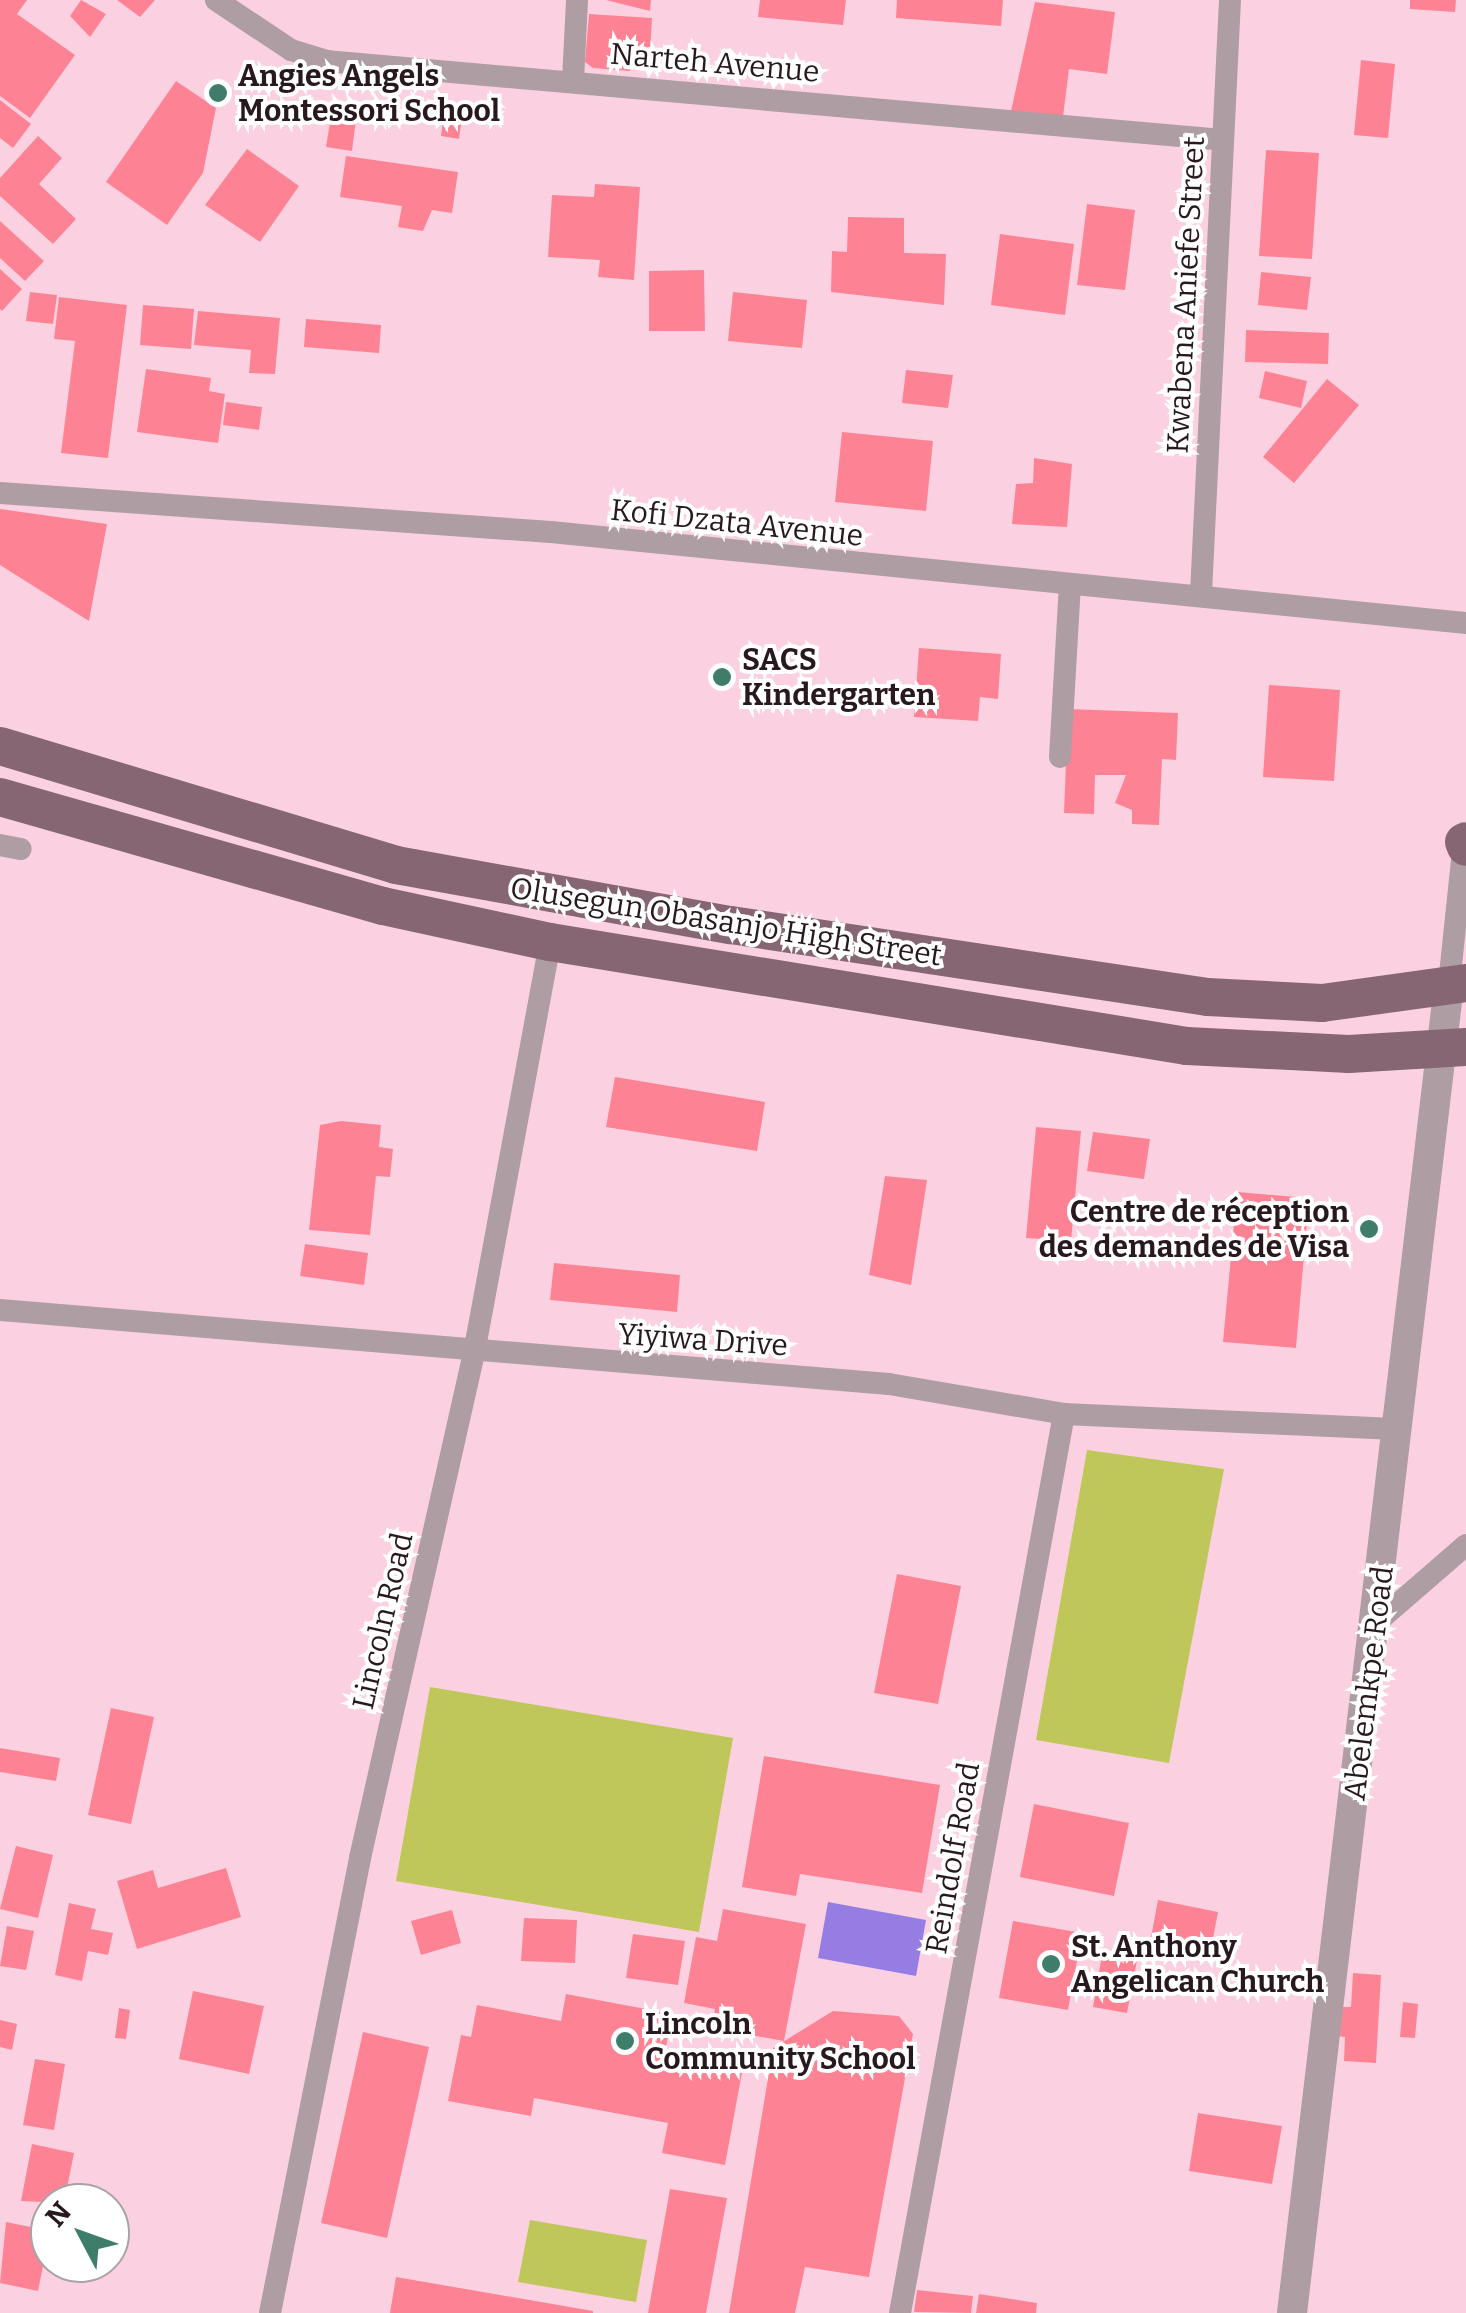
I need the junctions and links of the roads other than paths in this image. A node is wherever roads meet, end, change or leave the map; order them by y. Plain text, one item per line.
1 (216, 0) edge
2 (577, 0) edge
3 (1230, 0) edge
4 (573, 80) junction
5 (1224, 140) junction
6 (0, 493) edge
7 (1070, 586) junction
8 (1201, 593) junction
9 (1466, 623) edge
10 (0, 746) edge
11 (1060, 757) dead end
12 (0, 797) edge
13 (1465, 838) edge
14 (550, 942) junction
15 (1457, 983) edge
16 (1453, 1050) edge
17 (1, 1313) edge
18 (474, 1353) junction
19 (1064, 1414) junction
20 (1400, 1429) junction
21 (1466, 1546) edge
22 (1376, 1623) junction
23 (270, 2313) edge
24 (900, 2313) edge
25 (1292, 2313) edge

1 - 4 street, Narteh Avenue
2 - 4 street
3 - 5 street, Kwabena Aniefe Street
4 - 5 street, Narteh Avenue
5 - 8 street, Kwabena Aniefe Street
6 - 7 street, Kofi Dzata Avenue
7 - 8 street, Kofi Dzata Avenue
7 - 11 street
8 - 9 street, Kofi Dzata Avenue
10 - 15 main road, Olusegun Obasanjo High Street
12 - 14 main road, Olusegun Obasanjo High Street
13 - 15 street
14 - 16 main road, Olusegun Obasanjo High Street
14 - 18 street, Lincoln Road
15 - 16 street, Abelemkpe Road
16 - 20 street, Abelemkpe Road
17 - 18 street, Yiyiwa Drive
18 - 19 street, Yiyiwa Drive
18 - 23 street, Lincoln Road
19 - 20 street, Yiyiwa Drive
19 - 24 street, Reindolf Road
20 - 22 street, Abelemkpe Road
21 - 22 street
22 - 25 street, Abelemkpe Road

